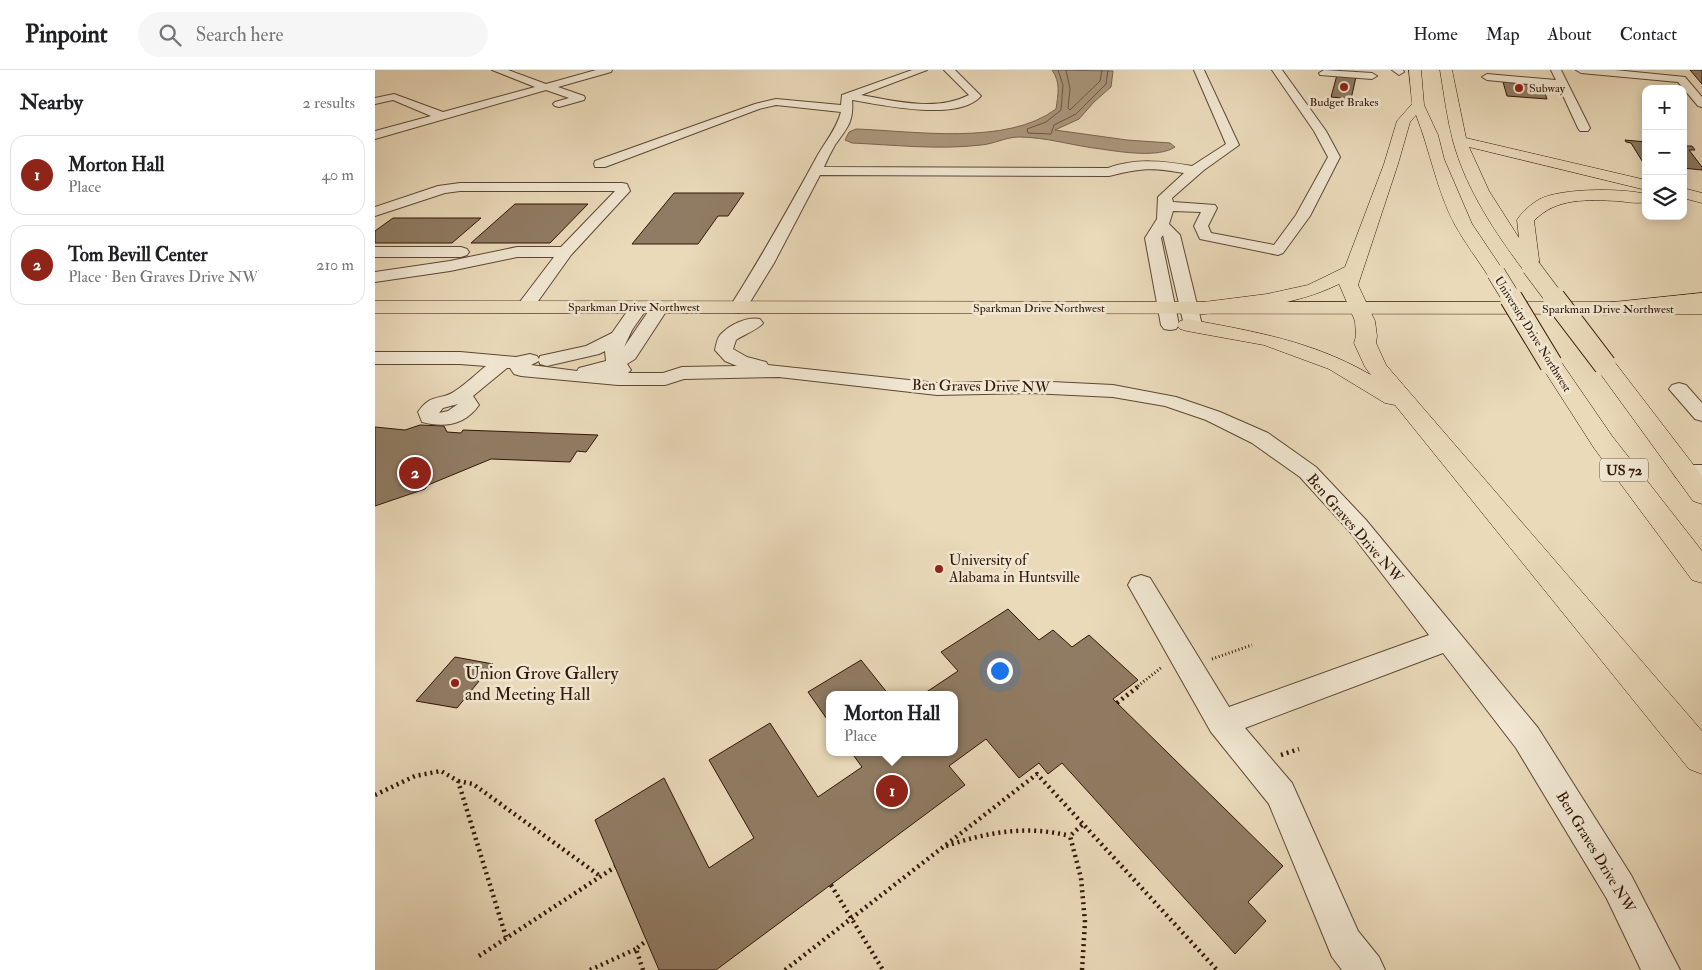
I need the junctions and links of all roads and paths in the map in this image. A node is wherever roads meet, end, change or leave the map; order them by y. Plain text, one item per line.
1 (497, 70) edge
2 (607, 70) edge
3 (922, 70) edge
4 (949, 70) edge
5 (1199, 70) edge
6 (1277, 70) edge
7 (1415, 70) edge
8 (1446, 70) edge
9 (1556, 70) edge
10 (1581, 70) edge
11 (1324, 73) dead end
12 (1678, 74) edge
13 (1372, 76) dead end
14 (1487, 77) dead end
15 (1563, 84) junction
16 (545, 87) junction
17 (375, 101) edge
18 (846, 103) junction
19 (559, 104) dead end
20 (1418, 104) junction
21 (1702, 104) edge
22 (442, 116) junction
23 (1584, 128) dead end
24 (375, 135) edge
25 (1460, 141) junction
26 (600, 164) dead end
27 (816, 171) junction
28 (1195, 171) junction
29 (1642, 184) edge
30 (1642, 198) edge
31 (1702, 198) edge
32 (1687, 201) edge
33 (1687, 204) edge
34 (1166, 206) junction
35 (375, 212) edge
36 (1702, 212) edge
37 (1162, 226) junction
38 (375, 252) edge
39 (517, 252) junction
40 (565, 252) junction
41 (1531, 267) junction
42 (1353, 270) junction
43 (375, 277) edge
44 (1702, 299) edge
45 (375, 307) edge
46 (525, 307) junction
47 (738, 308) junction
48 (1702, 308) edge
49 (1604, 309) junction
50 (1362, 316) junction
51 (1184, 317) junction
52 (639, 320) junction
53 (375, 322) edge
54 (754, 323) junction
55 (1702, 324) edge
56 (375, 358) edge
57 (547, 360) junction
58 (509, 363) junction
59 (615, 364) junction
60 (779, 370) junction
61 (682, 373) junction
62 (570, 376) junction
63 (629, 379) junction
64 (1679, 389) dead end
65 (459, 398) dead end
66 (1413, 411) junction
67 (1702, 415) edge
68 (1618, 463) junction
69 (1693, 472) edge
70 (1702, 495) edge
71 (1702, 543) edge
72 (1702, 572) edge
73 (1141, 585) dead end
74 (1448, 639) junction
75 (1252, 646) dead end
76 (1208, 661) dead end
77 (1162, 667) dead end
78 (1117, 703) dead end
79 (1222, 723) junction
80 (1299, 749) dead end
81 (1278, 756) dead end
82 (1702, 757) edge
83 (458, 780) junction
84 (375, 795) edge
85 (1083, 824) junction
86 (1070, 836) junction
87 (943, 847) junction
88 (615, 867) dead end
89 (600, 876) junction
90 (831, 885) dead end
91 (851, 918) junction
92 (506, 938) junction
93 (646, 941) dead end
94 (636, 949) junction
95 (479, 956) dead end
96 (798, 960) junction
97 (590, 970) edge
98 (643, 970) edge
99 (785, 970) edge
100 (789, 970) edge
101 (883, 970) edge
102 (1082, 970) edge
103 (1217, 970) edge
104 (1366, 970) edge
105 (1661, 970) edge

1 - 16 street
2 - 16 street
3 - 18 street
4 - 18 street
5 - 28 street
6 - 34 street
7 - 20 main road, University Drive Northwest / US 72
8 - 25 main road, US 72
9 - 15 street
10 - 12 street
11 - 13 street
12 - 21 street
14 - 15 street
15 - 23 street
16 - 19 street
16 - 22 street
17 - 22 street
18 - 26 street
18 - 27 street
20 - 42 main road
20 - 68 main road, University Drive Northwest / US 72, bridge
22 - 24 street
25 - 29 main road
25 - 41 main road, US 72
27 - 28 street
27 - 47 street
28 - 34 street
30 - 41 main road
31 - 32 main road
33 - 36 main road
34 - 37 street
35 - 40 street
37 - 51 street
37 - 51 street
38 - 39 street
39 - 40 street
39 - 43 street
40 - 46 street
41 - 69 main road, US 72, bridge
42 - 50 main road
42 - 51 main road
44 - 49 main road
45 - 46 main road, Sparkman Drive Northwest
46 - 52 main road, Sparkman Drive Northwest
47 - 51 main road, Sparkman Drive Northwest
47 - 52 main road, Sparkman Drive Northwest
48 - 49 main road, Sparkman Drive Northwest
49 - 50 main road, Sparkman Drive Northwest
50 - 51 main road, Sparkman Drive Northwest
50 - 55 main road, Sparkman Drive Northwest
50 - 66 main road
51 - 54 main road, Sparkman Drive Northwest
51 - 66 main road
52 - 53 main road, Sparkman Drive Northwest
52 - 54 main road, Sparkman Drive Northwest
52 - 57 street
52 - 59 street
52 - 59 street
54 - 60 street
56 - 58 street, Ben Graves Drive NW
57 - 58 street, Ben Graves Drive NW
57 - 59 street, Ben Graves Drive NW
58 - 62 street, Ben Graves Drive NW
58 - 65 street
59 - 61 street, Ben Graves Drive NW
59 - 62 street
59 - 63 street
60 - 61 street, Ben Graves Drive NW
60 - 74 street, Ben Graves Drive NW
61 - 63 street, Ben Graves Drive NW
62 - 63 street, Ben Graves Drive NW
64 - 67 lane
66 - 82 main road
68 - 71 main road, US 72
68 - 72 main road, University Drive Northwest / US 72
69 - 70 main road, US 72
73 - 79 street
74 - 79 street
74 - 105 street, Ben Graves Drive NW
75 - 76 path
77 - 78 path
79 - 104 street
80 - 81 path
83 - 84 path
83 - 89 path
83 - 92 path
85 - 86 path
85 - 87 path
85 - 103 path
86 - 87 path
86 - 102 path
87 - 91 path
88 - 89 path
89 - 92 path
90 - 91 path
91 - 96 path
91 - 101 path
92 - 95 path
93 - 94 path
94 - 97 path
94 - 98 path
96 - 99 path
96 - 100 path

